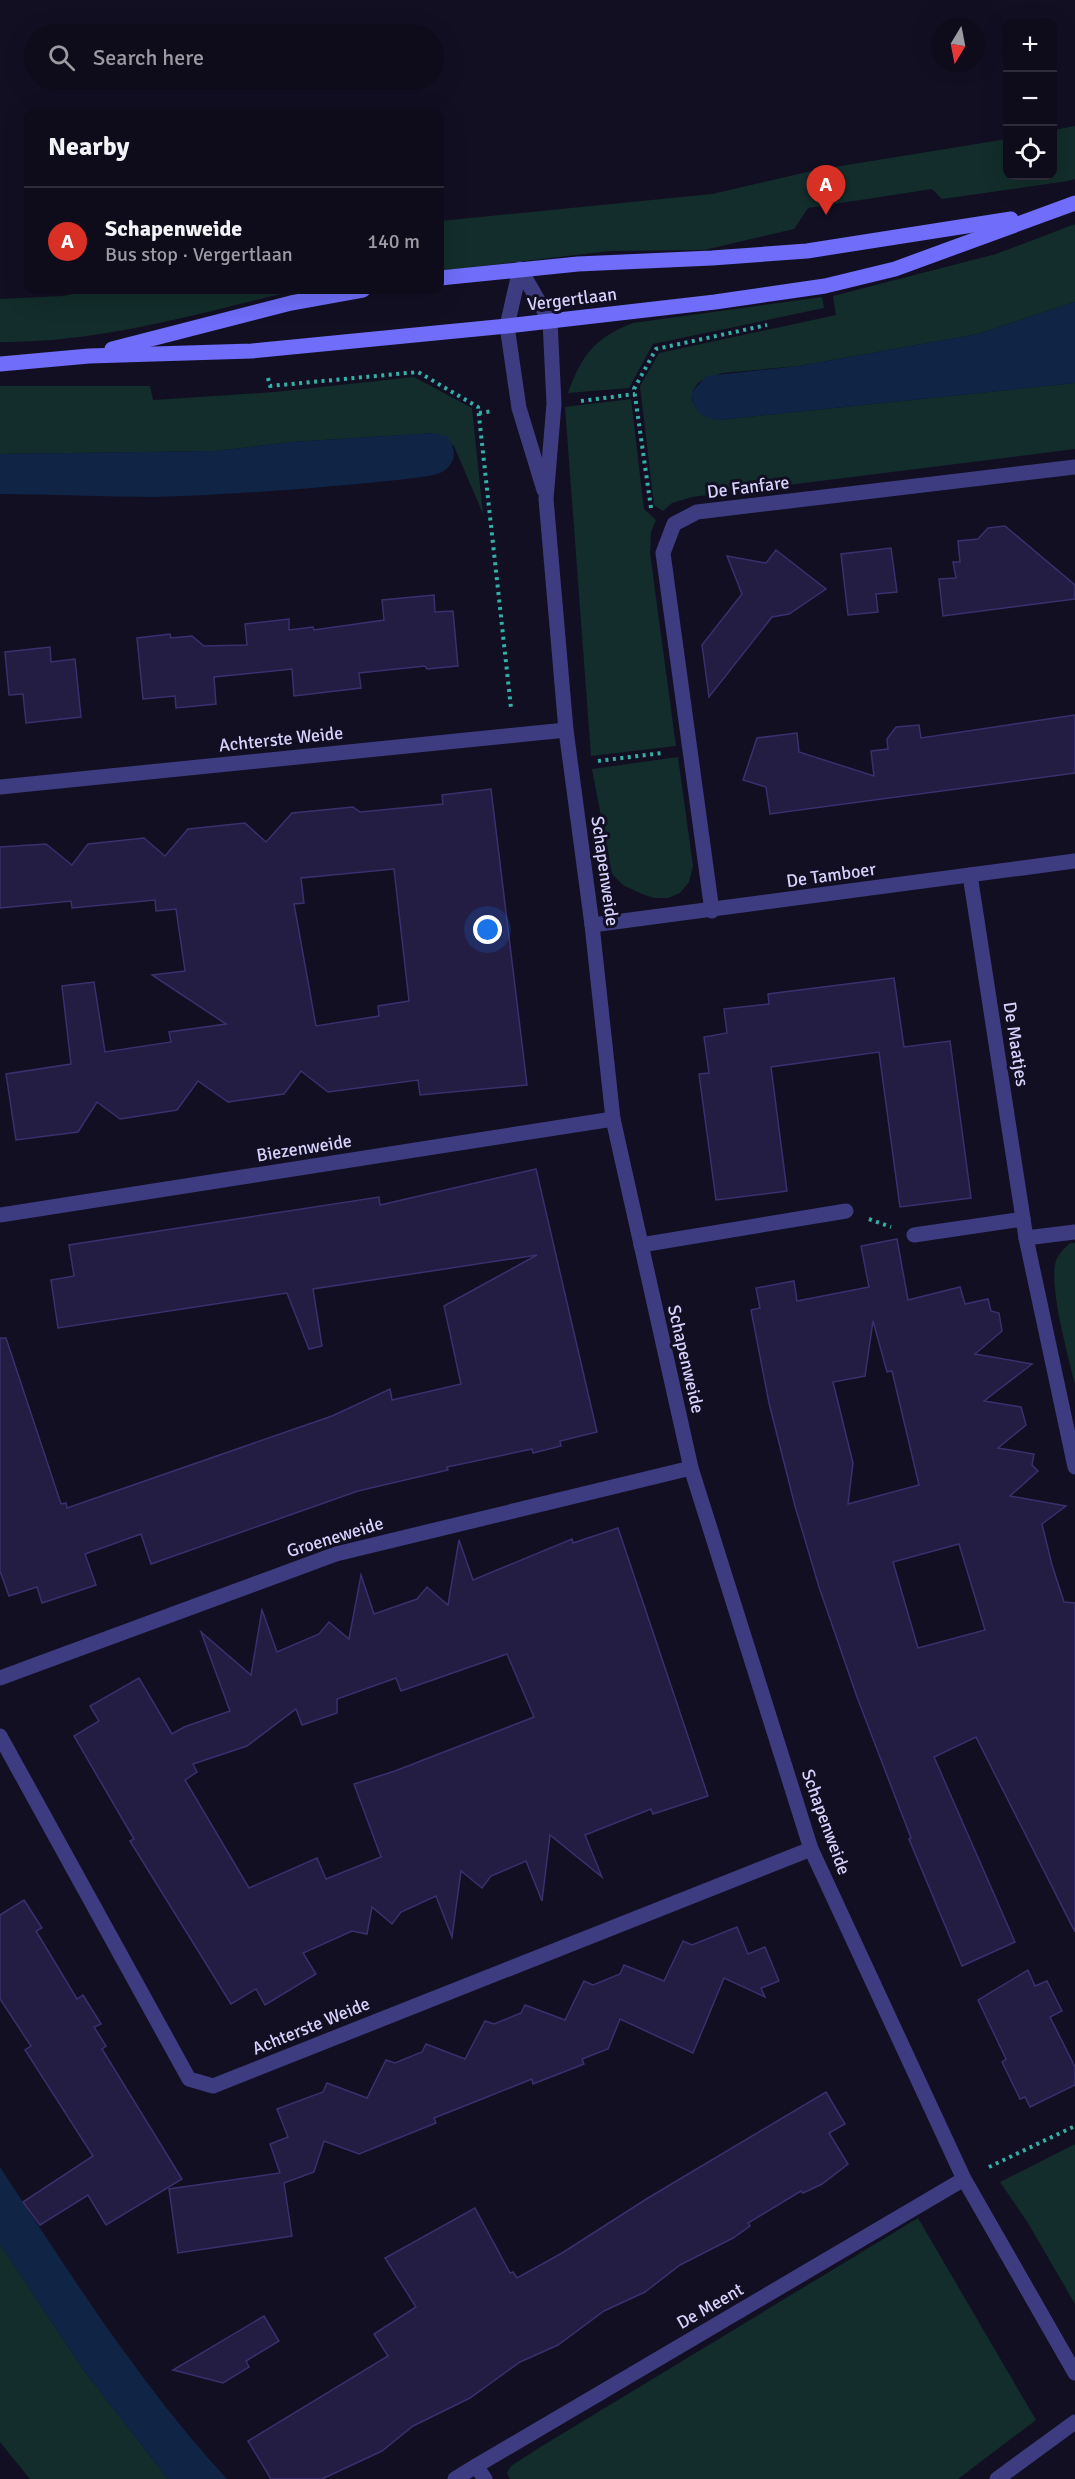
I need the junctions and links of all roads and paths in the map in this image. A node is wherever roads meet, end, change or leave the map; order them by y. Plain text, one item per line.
1 (1075, 203) edge
2 (1047, 213) junction
3 (520, 269) junction
4 (444, 278) edge
5 (341, 294) edge
6 (550, 321) junction
7 (772, 324) dead end
8 (507, 326) junction
9 (89, 356) junction
10 (0, 364) edge
11 (268, 378) dead end
12 (1075, 466) edge
13 (546, 499) junction
14 (674, 524) junction
15 (566, 730) junction
16 (513, 735) junction
17 (690, 750) junction
18 (571, 765) junction
19 (0, 787) edge
20 (1075, 861) edge
21 (970, 875) junction
22 (712, 911) junction
23 (592, 925) junction
24 (613, 1119) junction
25 (846, 1211) joint
26 (0, 1215) edge
27 (1023, 1219) junction
28 (1075, 1232) edge
29 (914, 1235) joint
30 (1026, 1238) junction
31 (641, 1245) junction
32 (1075, 1467) edge
33 (691, 1468) junction
34 (0, 1678) edge
35 (0, 1736) edge
36 (811, 1849) junction
37 (1075, 2126) edge
38 (964, 2180) junction
39 (1075, 2373) edge
40 (1075, 2422) edge
41 (480, 2473) edge
42 (455, 2479) edge
43 (997, 2479) edge

1 - 2 street, Vergertlaan
2 - 3 street, Vergertlaan
2 - 6 street, Vergertlaan
3 - 4 street, Vergertlaan
3 - 6 street, Schapenweide
3 - 8 street, Schapenweide
5 - 9 street, Vergertlaan
6 - 8 street, Vergertlaan
6 - 13 street, Schapenweide
7 - 14 path
8 - 9 street, Vergertlaan
8 - 13 street, Schapenweide
9 - 10 street, Vergertlaan
11 - 16 path
12 - 14 street, De Fanfare
13 - 15 street, Schapenweide
14 - 17 street
15 - 16 street, Achterste Weide
15 - 18 street, Schapenweide
16 - 19 street, Achterste Weide
17 - 18 path
17 - 22 street
18 - 23 street, Schapenweide
20 - 21 street, De Tamboer
21 - 22 street, De Tamboer
21 - 27 street, De Maatjes
22 - 23 street, De Tamboer
23 - 24 street, Schapenweide
24 - 26 street, Biezenweide
24 - 31 street, Schapenweide
25 - 29 path
25 - 31 street
27 - 29 street
27 - 30 street, De Maatjes
28 - 30 street
30 - 32 street, De Maatjes
31 - 33 street, Schapenweide
33 - 34 street, Groeneweide
33 - 36 street, Schapenweide
35 - 36 street, Achterste Weide
36 - 38 street, Schapenweide
37 - 38 path
38 - 39 street, Schapenweide
38 - 41 street, De Meent
40 - 43 street
41 - 42 street, De Meent

